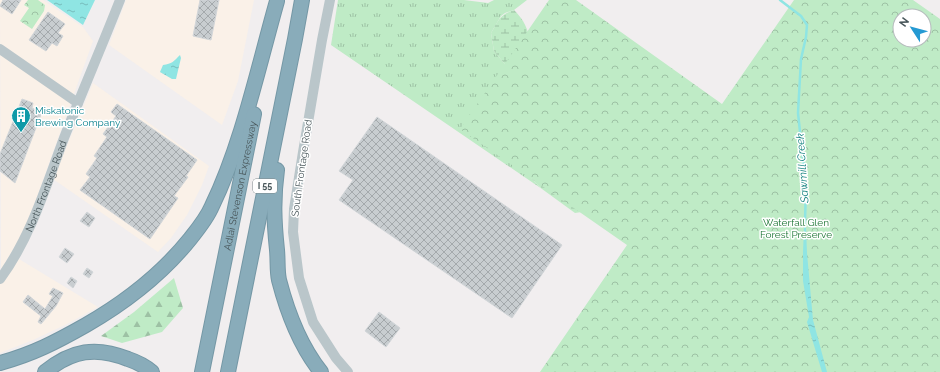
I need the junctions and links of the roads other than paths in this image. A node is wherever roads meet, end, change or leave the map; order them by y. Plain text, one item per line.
1 (120, 0) edge
2 (302, 0) edge
3 (330, 0) edge
4 (277, 1) edge
5 (295, 39) junction
6 (0, 49) edge
7 (78, 103) junction
8 (0, 279) edge
9 (0, 363) edge
10 (45, 372) edge
11 (152, 372) edge
12 (202, 372) edge
13 (228, 372) edge
14 (321, 372) edge
15 (348, 372) edge

1 - 7 street, North Frontage Road
2 - 5 highway, I 55
3 - 15 street, South Frontage Road
4 - 9 highway
4 - 12 highway, Adlai Stevenson Expressway / I 55
5 - 13 highway, I 55
5 - 14 highway
6 - 7 street
7 - 8 street, North Frontage Road
10 - 11 highway

